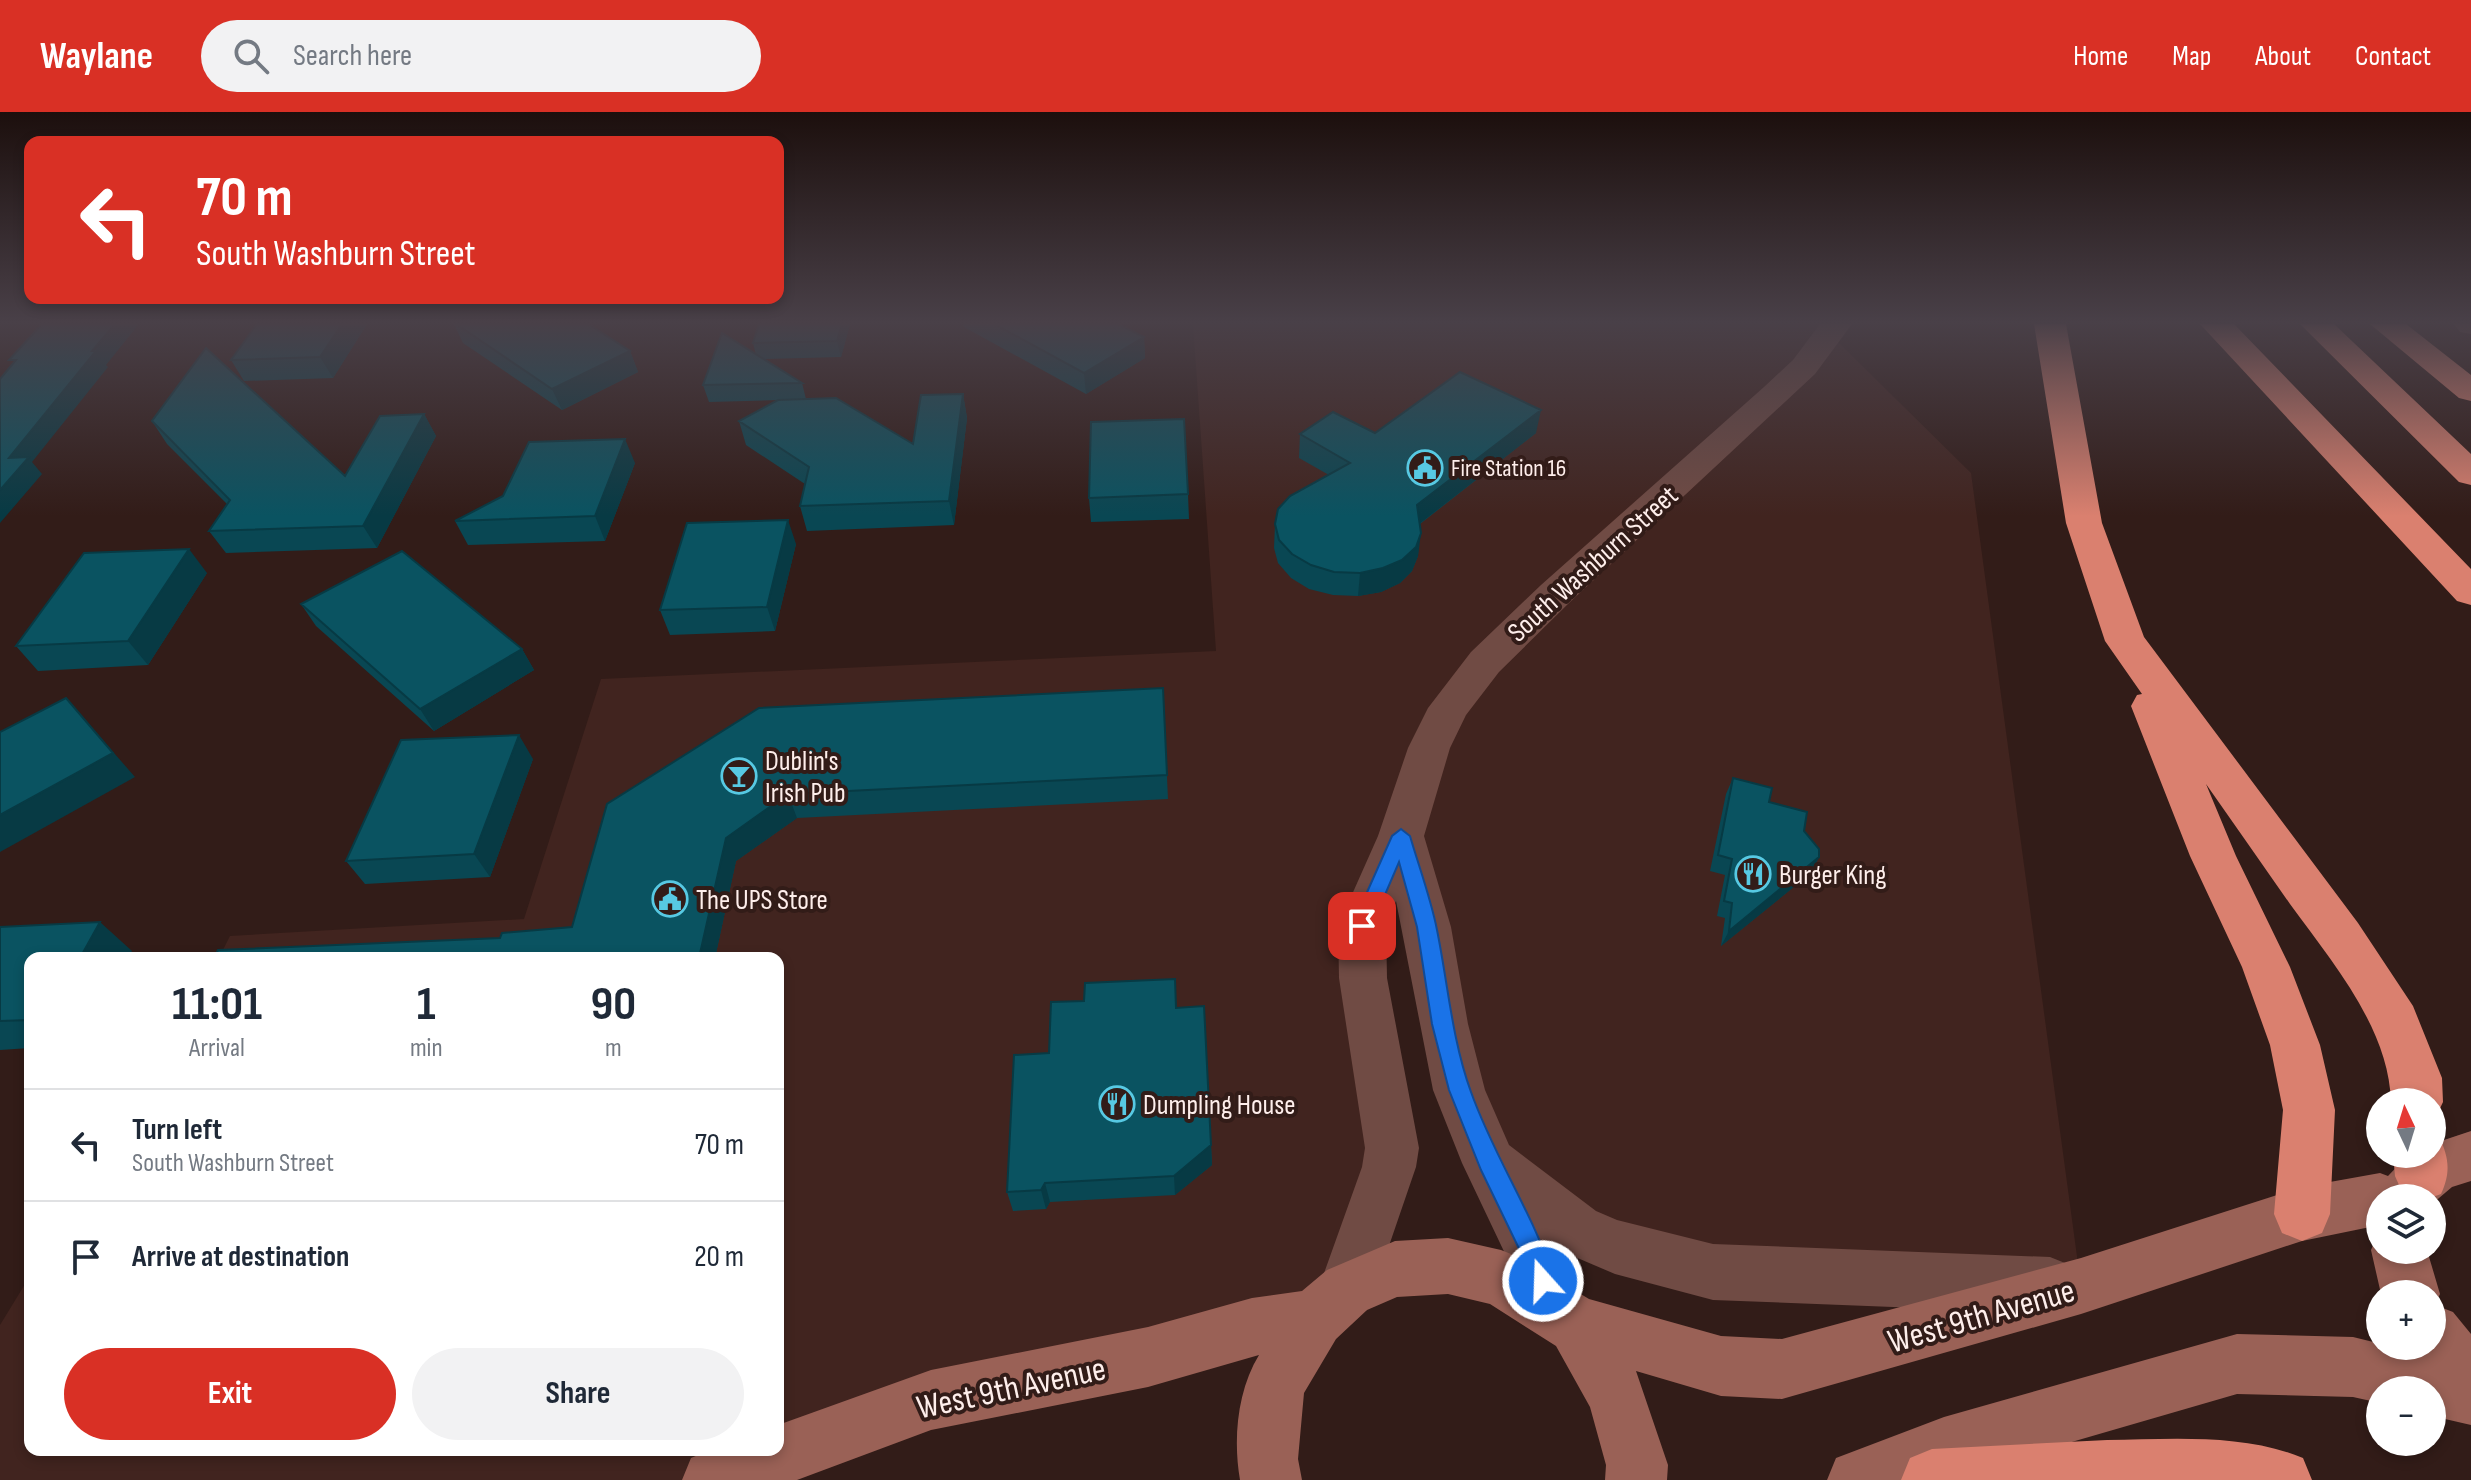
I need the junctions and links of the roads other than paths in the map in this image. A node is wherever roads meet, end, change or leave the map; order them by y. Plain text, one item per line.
1 (1782, 388) edge
2 (2061, 388) edge
3 (2277, 388) edge
4 (2382, 388) edge
5 (2471, 474) edge
6 (2471, 592) edge
7 (2125, 641) junction
8 (1401, 836) junction
9 (2416, 1088) edge
10 (2471, 1156) edge
11 (1489, 1163) junction
12 (2407, 1184) edge
13 (2366, 1196) edge
14 (2302, 1214) junction
15 (2081, 1286) junction
16 (1331, 1304) junction
17 (1564, 1316) junction
18 (2446, 1350) edge
19 (2471, 1380) edge
20 (2471, 1395) edge
21 (784, 1454) edge
22 (778, 1456) edge
23 (713, 1480) edge
24 (1271, 1480) edge
25 (1636, 1480) edge
26 (1858, 1480) edge
27 (1932, 1480) edge
28 (2281, 1480) edge

1 - 8 street, South Washburn Street
2 - 7 highway
3 - 6 highway
4 - 5 highway
7 - 9 highway
7 - 14 highway
8 - 11 street
8 - 16 street, South Washburn Street
10 - 12 main road, West 9th Avenue
11 - 15 street
11 - 17 street
13 - 14 main road, West 9th Avenue
14 - 15 main road, West 9th Avenue
15 - 17 main road, West 9th Avenue
16 - 17 main road, West 9th Avenue
16 - 21 main road, West 9th Avenue
16 - 24 main road
17 - 25 main road
18 - 19 main road
20 - 26 main road
22 - 23 main road, West 9th Avenue
27 - 28 highway

